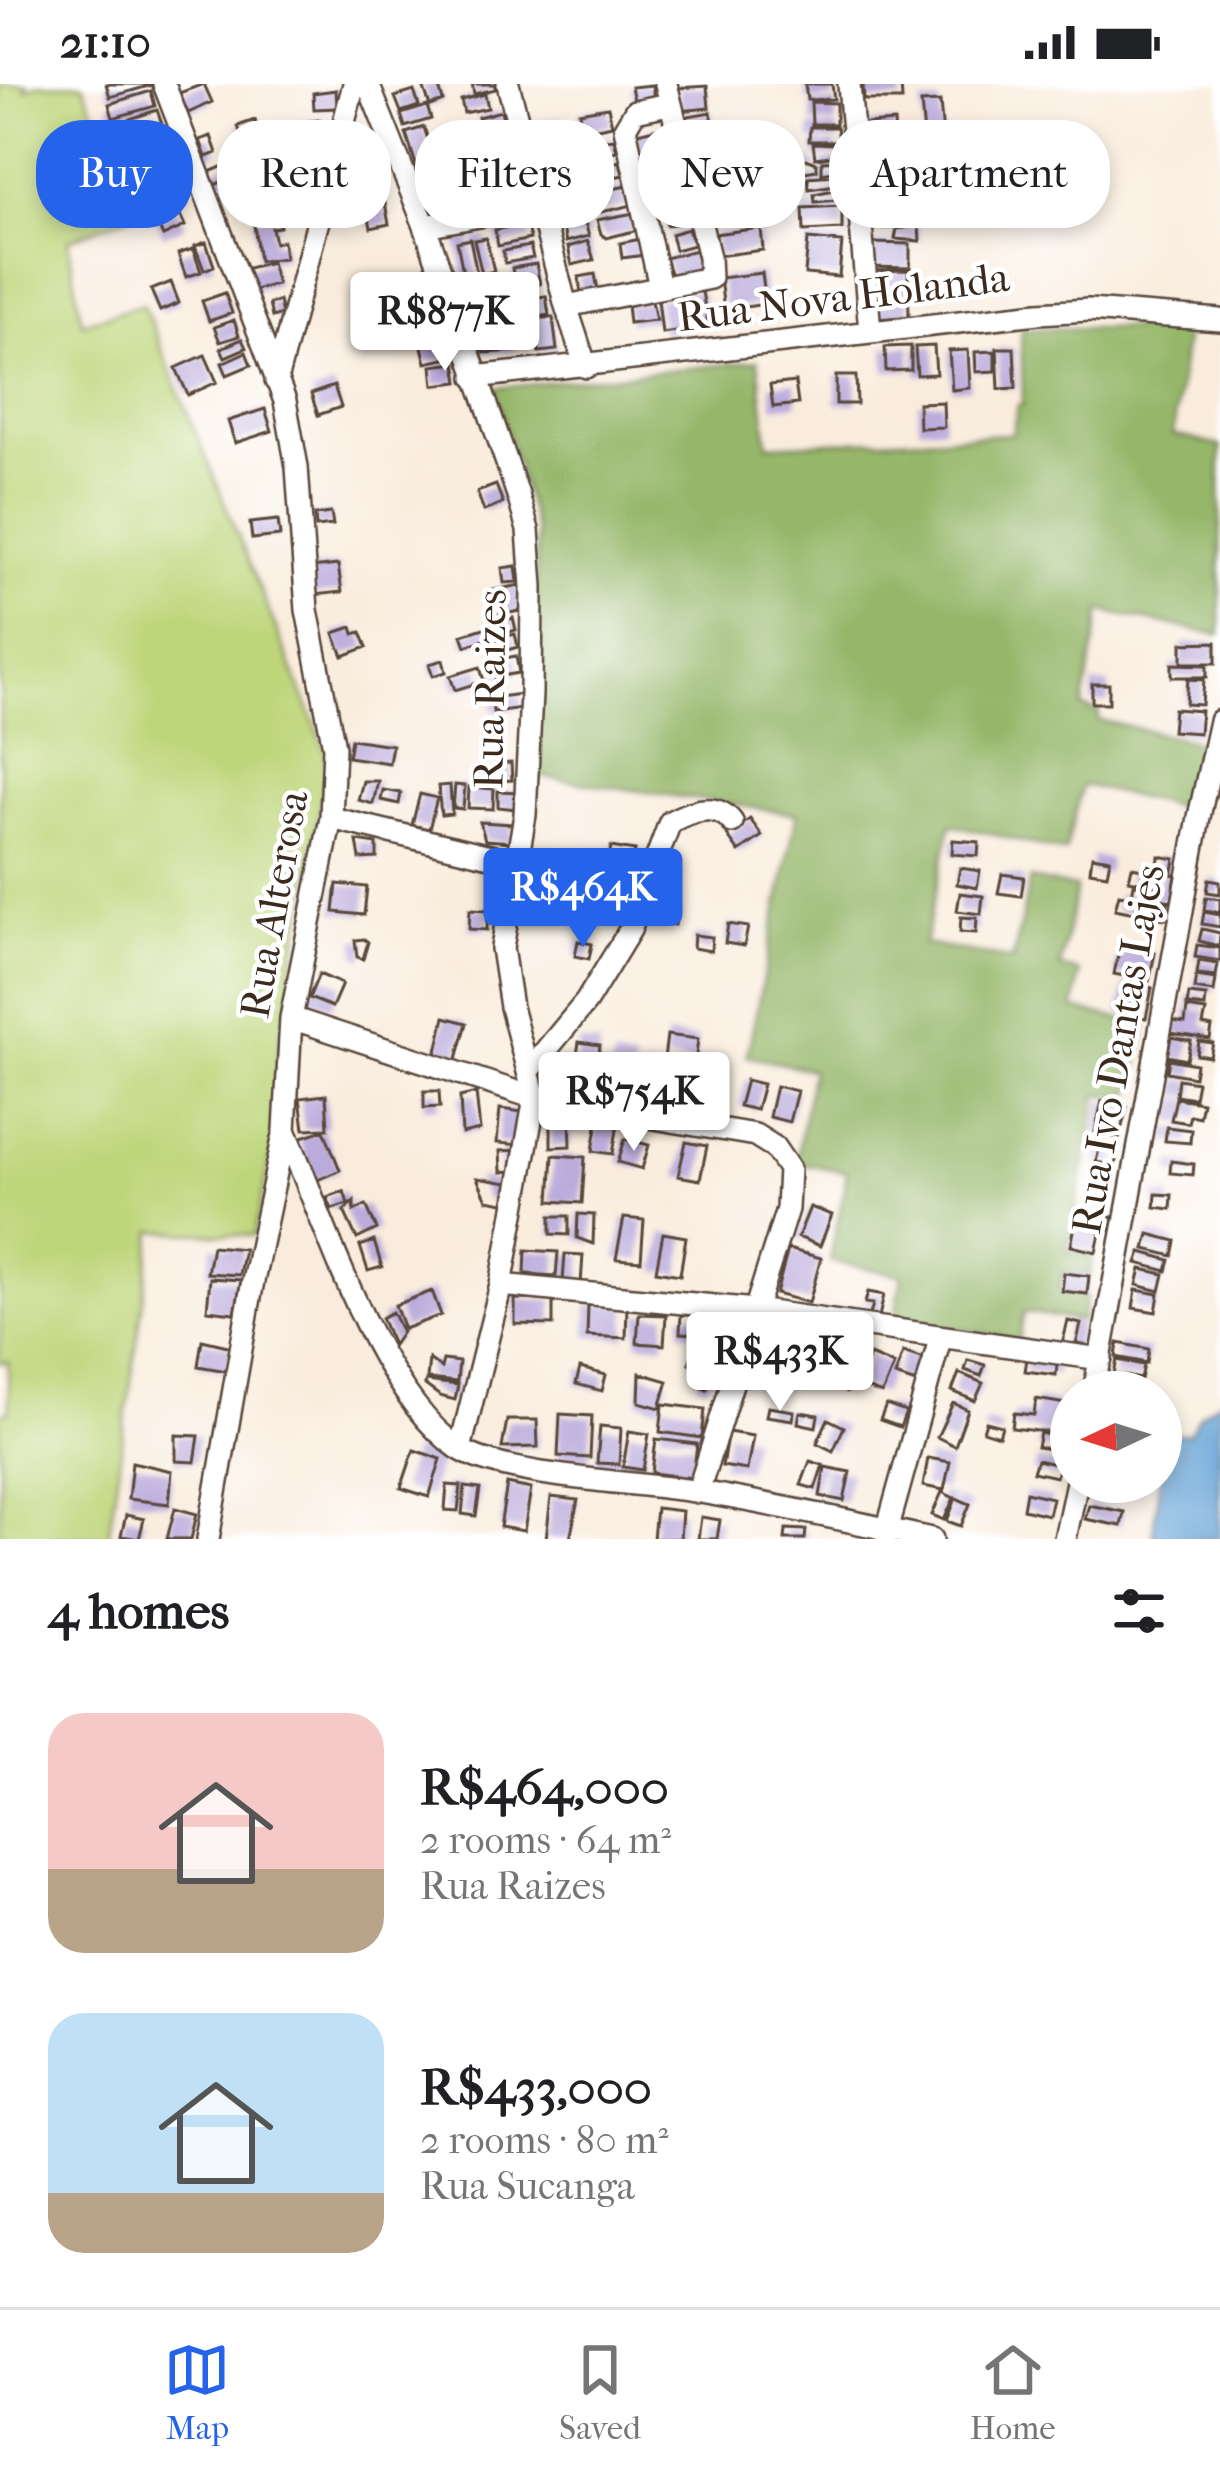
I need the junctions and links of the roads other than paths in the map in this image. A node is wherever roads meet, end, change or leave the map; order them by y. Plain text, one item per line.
1 (164, 84) edge
2 (354, 84) edge
3 (368, 84) edge
4 (508, 84) edge
5 (849, 84) edge
6 (668, 94) edge
7 (517, 120) edge
8 (415, 201) edge
9 (426, 228) edge
10 (545, 228) edge
11 (660, 287) junction
12 (566, 306) junction
13 (1220, 320) edge
14 (870, 331) junction
15 (586, 367) junction
16 (475, 377) junction
17 (276, 382) junction
18 (1220, 721) edge
19 (331, 818) junction
20 (732, 822) dead end
21 (515, 862) junction
22 (291, 1018) junction
23 (528, 1072) junction
24 (535, 1098) junction
25 (285, 1130) junction
26 (501, 1285) junction
27 (755, 1310) junction
28 (940, 1339) junction
29 (1101, 1359) junction
30 (1098, 1371) edge
31 (460, 1449) junction
32 (698, 1492) junction
33 (1073, 1503) edge
34 (886, 1534) edge
35 (208, 1539) edge
36 (932, 1539) edge
37 (1065, 1539) edge

1 - 17 street, Rua Alterosa
2 - 17 street
3 - 8 street, Rua Raizes
4 - 7 street
5 - 14 street
6 - 11 street
6 - 11 street
9 - 16 street, Rua Raizes
10 - 12 street
11 - 12 street
12 - 15 street
13 - 14 street, Rua Nova Holanda
14 - 15 street, Rua Nova Holanda
15 - 16 street, Rua Nova Holanda
16 - 21 street, Rua Raizes
17 - 19 street, Rua Alterosa
18 - 29 street, Rua Ivo Dantas Lajes
19 - 21 street
19 - 22 street, Rua Alterosa
20 - 23 street
21 - 23 street, Rua Raizes
22 - 24 street
22 - 25 street, Rua Alterosa
23 - 24 street, Rua Raizes
24 - 26 street, Rua Raizes
24 - 27 street
25 - 31 street
25 - 35 street, Rua Alterosa
26 - 27 street
26 - 31 street, Rua Raizes
27 - 28 street
27 - 32 street
28 - 29 street
28 - 34 street
29 - 30 street, Rua Ivo Dantas Lajes
31 - 32 street
32 - 34 street
33 - 37 street
34 - 36 street

